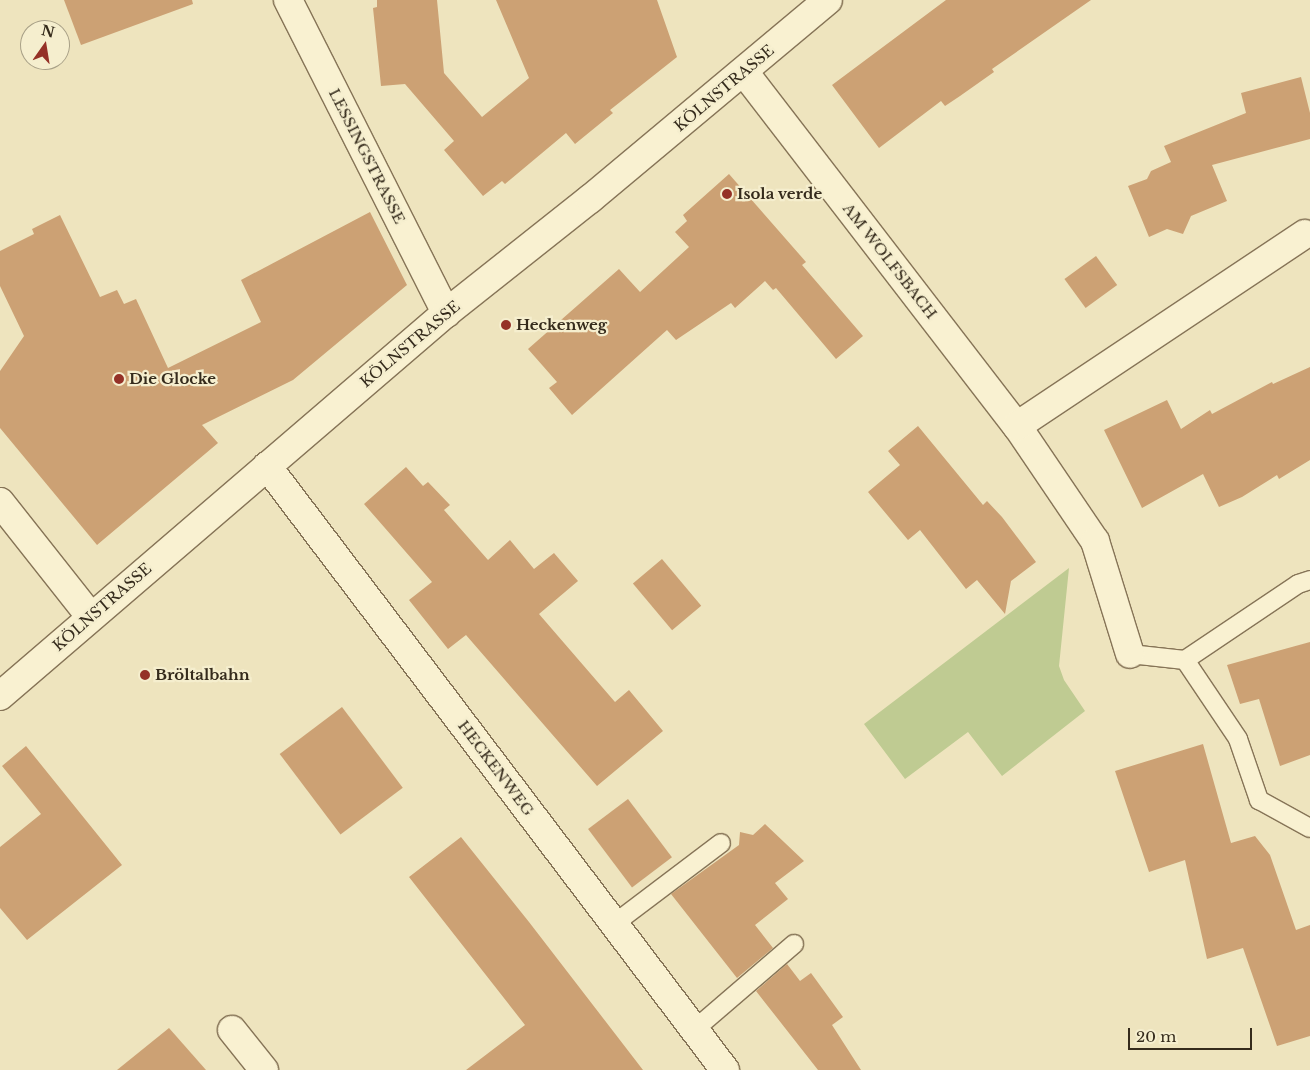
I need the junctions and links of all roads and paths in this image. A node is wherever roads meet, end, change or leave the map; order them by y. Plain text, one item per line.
1 (288, 0) edge
2 (828, 0) edge
3 (744, 72) junction
4 (1305, 234) dead end
5 (446, 313) junction
6 (1018, 426) junction
7 (267, 466) junction
8 (0, 502) edge
9 (1310, 580) edge
10 (90, 616) junction
11 (1130, 654) joint
12 (1185, 660) junction
13 (0, 696) edge
14 (1310, 828) edge
15 (721, 843) dead end
16 (614, 924) junction
17 (794, 944) dead end
18 (232, 1030) dead end
19 (694, 1030) junction
20 (264, 1070) edge
21 (725, 1070) edge

1 - 5 street, LESSINGSTRASSE
2 - 3 street, KÖLNSTRASSE
3 - 5 street, KÖLNSTRASSE
3 - 6 street, AM WOLFSBACH
4 - 6 street
5 - 7 street, KÖLNSTRASSE
6 - 11 street, AM WOLFSBACH
7 - 10 street, KÖLNSTRASSE
7 - 16 street, HECKENWEG
8 - 10 street
9 - 12 lane
10 - 13 street, KÖLNSTRASSE
11 - 12 lane, AM WOLFSBACH
12 - 14 lane
15 - 16 lane
16 - 19 street, HECKENWEG
17 - 19 lane
18 - 20 street
19 - 21 street, HECKENWEG

